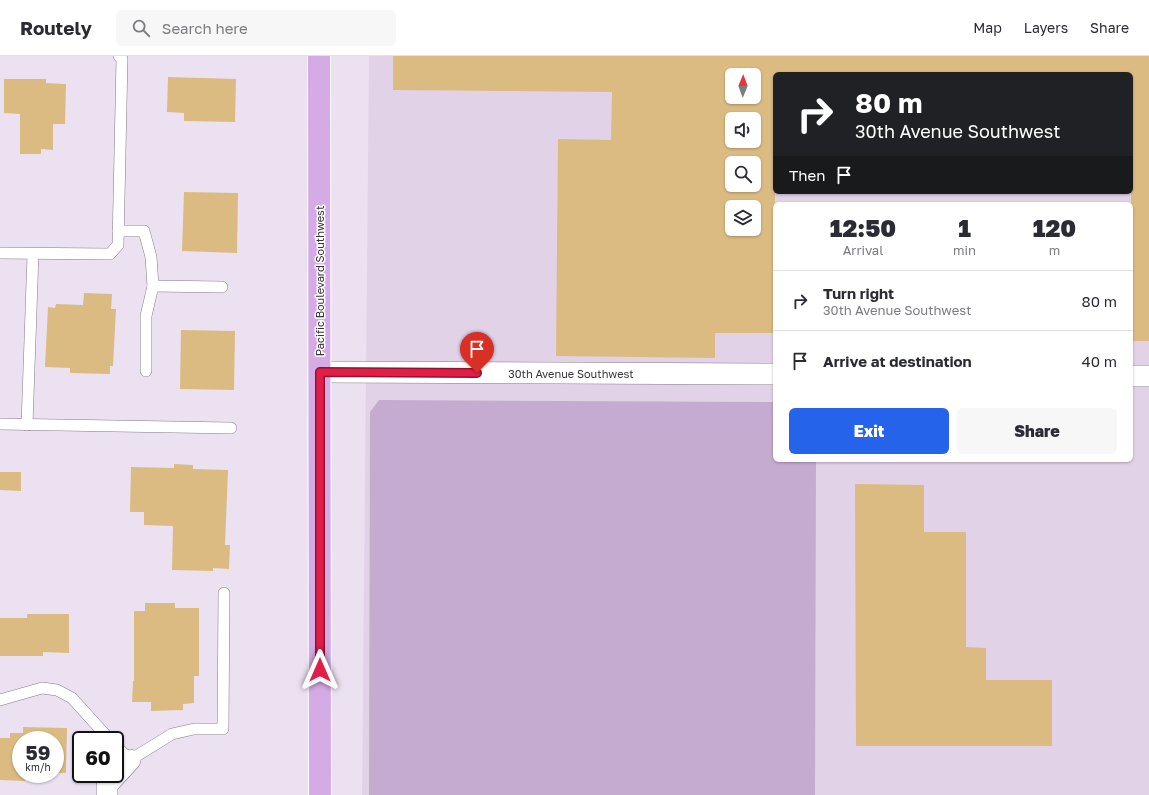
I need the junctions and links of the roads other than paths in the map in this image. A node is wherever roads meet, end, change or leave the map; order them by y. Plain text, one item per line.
1 (119, 56) edge
2 (319, 56) edge
3 (118, 231) junction
4 (0, 253) edge
5 (33, 254) junction
6 (153, 286) junction
7 (222, 287) dead end
8 (146, 371) dead end
9 (320, 372) junction
10 (773, 374) edge
11 (1133, 376) edge
12 (1149, 376) edge
13 (0, 424) edge
14 (27, 425) junction
15 (231, 428) dead end
16 (224, 593) dead end
17 (0, 700) edge
18 (102, 731) edge
19 (124, 754) edge
20 (130, 760) junction
21 (107, 795) edge
22 (320, 795) edge

1 - 3 lane
2 - 9 main road, Pacific Boulevard Southwest
3 - 5 lane
3 - 6 lane
4 - 5 lane
5 - 14 lane
6 - 7 lane
6 - 8 lane
9 - 10 street, 30th Avenue Southwest
9 - 22 main road, Pacific Boulevard Southwest
11 - 12 street
13 - 14 lane
14 - 15 lane
16 - 20 lane
17 - 18 lane
19 - 20 lane
20 - 21 street

